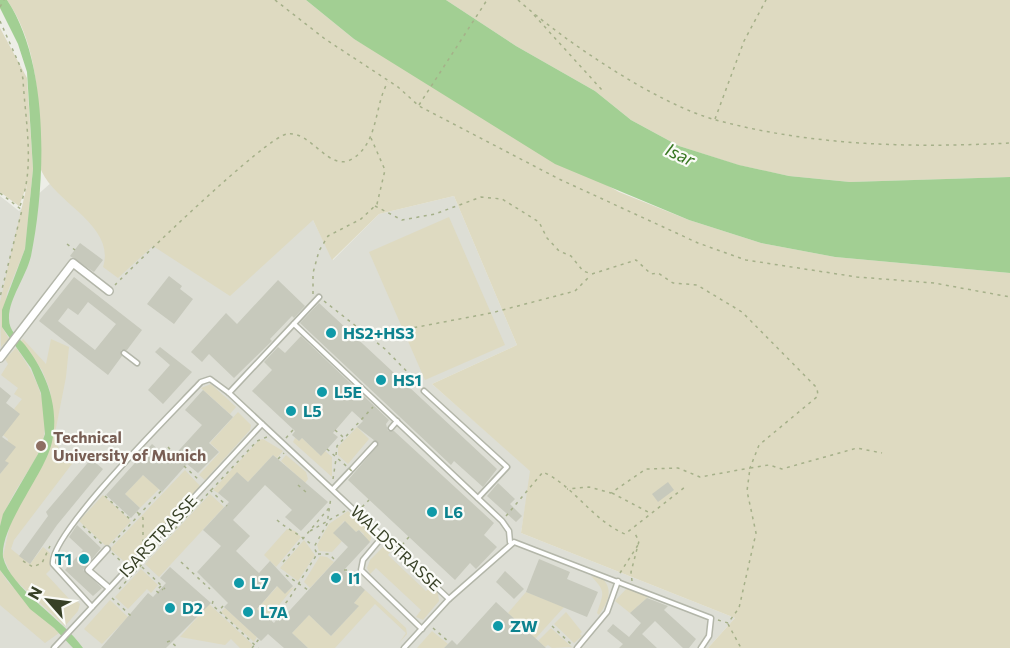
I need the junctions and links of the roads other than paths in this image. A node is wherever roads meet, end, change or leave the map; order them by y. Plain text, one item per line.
1 (109, 291) road end
2 (319, 297) road end
3 (294, 324) junction
4 (124, 353) dead end
5 (0, 358) edge
6 (137, 363) dead end
7 (424, 391) road end
8 (228, 393) junction
9 (397, 421) junction
10 (262, 424) junction
11 (391, 428) dead end
12 (375, 444) dead end
13 (332, 490) junction
14 (478, 498) junction
15 (383, 536) junction
16 (510, 542) junction
17 (107, 549) road end
18 (618, 581) junction
19 (109, 588) junction
20 (450, 598) junction
21 (92, 607) junction
22 (422, 629) junction
23 (54, 648) edge
24 (404, 648) edge
25 (576, 648) edge
26 (700, 648) edge

1 - 5 street
2 - 3 lane
3 - 8 lane
3 - 9 lane
4 - 6 lane
7 - 14 lane
8 - 10 lane, WALDSTRASSE
8 - 21 lane, WALDSTRASSE
9 - 11 lane
9 - 14 lane
10 - 13 lane, WALDSTRASSE
10 - 19 lane, ISARSTRASSE
12 - 13 lane
13 - 15 lane, WALDSTRASSE
14 - 16 lane
15 - 20 lane, WALDSTRASSE
15 - 22 lane
16 - 18 lane
16 - 20 lane, WALDSTRASSE
17 - 19 street
18 - 25 lane
18 - 26 lane
19 - 21 lane, ISARSTRASSE
20 - 22 lane
21 - 23 lane, ISARSTRASSE
22 - 24 lane

